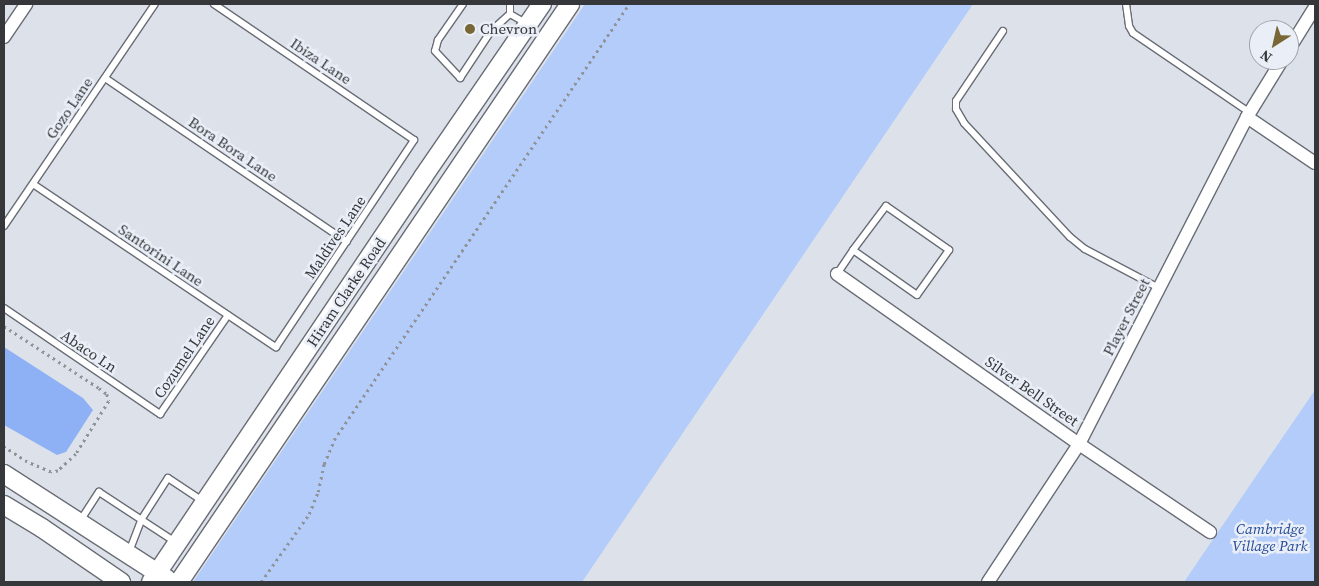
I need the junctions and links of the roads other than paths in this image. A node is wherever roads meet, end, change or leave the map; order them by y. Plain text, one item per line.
1 (26, 4) edge
2 (155, 4) edge
3 (214, 4) edge
4 (463, 4) edge
5 (510, 4) edge
6 (542, 4) edge
7 (570, 4) edge
8 (1126, 4) edge
9 (1315, 7) edge
10 (510, 14) junction
11 (528, 25) junction
12 (1003, 30) dead end
13 (1299, 33) edge
14 (4, 37) edge
15 (1276, 70) edge
16 (104, 78) junction
17 (477, 100) junction
18 (495, 114) junction
19 (1248, 114) junction
20 (414, 140) joint
21 (1315, 164) edge
22 (33, 184) junction
23 (4, 226) edge
24 (347, 242) junction
25 (377, 246) junction
26 (853, 250) junction
27 (397, 260) junction
28 (837, 274) joint
29 (1159, 288) junction
30 (4, 308) edge
31 (228, 314) junction
32 (276, 346) joint
33 (280, 390) junction
34 (300, 403) junction
35 (160, 414) joint
36 (1079, 444) junction
37 (4, 474) edge
38 (205, 502) junction
39 (4, 505) edge
40 (141, 520) junction
41 (80, 521) junction
42 (1210, 532) dead end
43 (178, 544) junction
44 (129, 554) junction
45 (160, 579) edge
46 (121, 582) edge
47 (179, 582) edge
48 (988, 582) edge

1 - 14 street
2 - 16 lane, Gozo Lane
3 - 20 lane, Ibiza Lane
4 - 10 lane
5 - 10 lane
6 - 11 main road, Hiram Clarke Road
7 - 18 main road, Hiram Clarke Road
8 - 19 lane
9 - 13 street
10 - 11 lane
11 - 17 main road, Hiram Clarke Road
12 - 29 lane
15 - 19 street, Player Street
16 - 22 lane, Gozo Lane
16 - 24 lane, Bora Bora Lane
17 - 18 main road
17 - 25 main road, Hiram Clarke Road
18 - 27 main road, Hiram Clarke Road
19 - 21 street
19 - 29 street, Player Street
20 - 24 lane, Maldives Lane
22 - 23 lane, Gozo Lane
22 - 31 lane, Santorini Lane
24 - 32 lane, Maldives Lane
25 - 27 main road
25 - 33 main road, Hiram Clarke Road
26 - 26 lane
26 - 28 lane
27 - 34 main road, Hiram Clarke Road
28 - 36 street, Silver Bell Street
29 - 36 street, Player Street
30 - 35 lane, Abaco Ln
31 - 32 lane, Santorini Lane
31 - 35 lane, Cozumel Lane
33 - 34 main road
33 - 38 main road, Hiram Clarke Road
34 - 47 main road, Hiram Clarke Road
36 - 42 street, Silver Bell Street
36 - 48 street, Player Street
37 - 41 main road
38 - 40 lane
38 - 43 main road, Hiram Clarke Road
39 - 46 main road
40 - 41 lane
40 - 43 lane
40 - 44 lane
41 - 44 main road
43 - 45 main road, Hiram Clarke Road
44 - 45 main road

